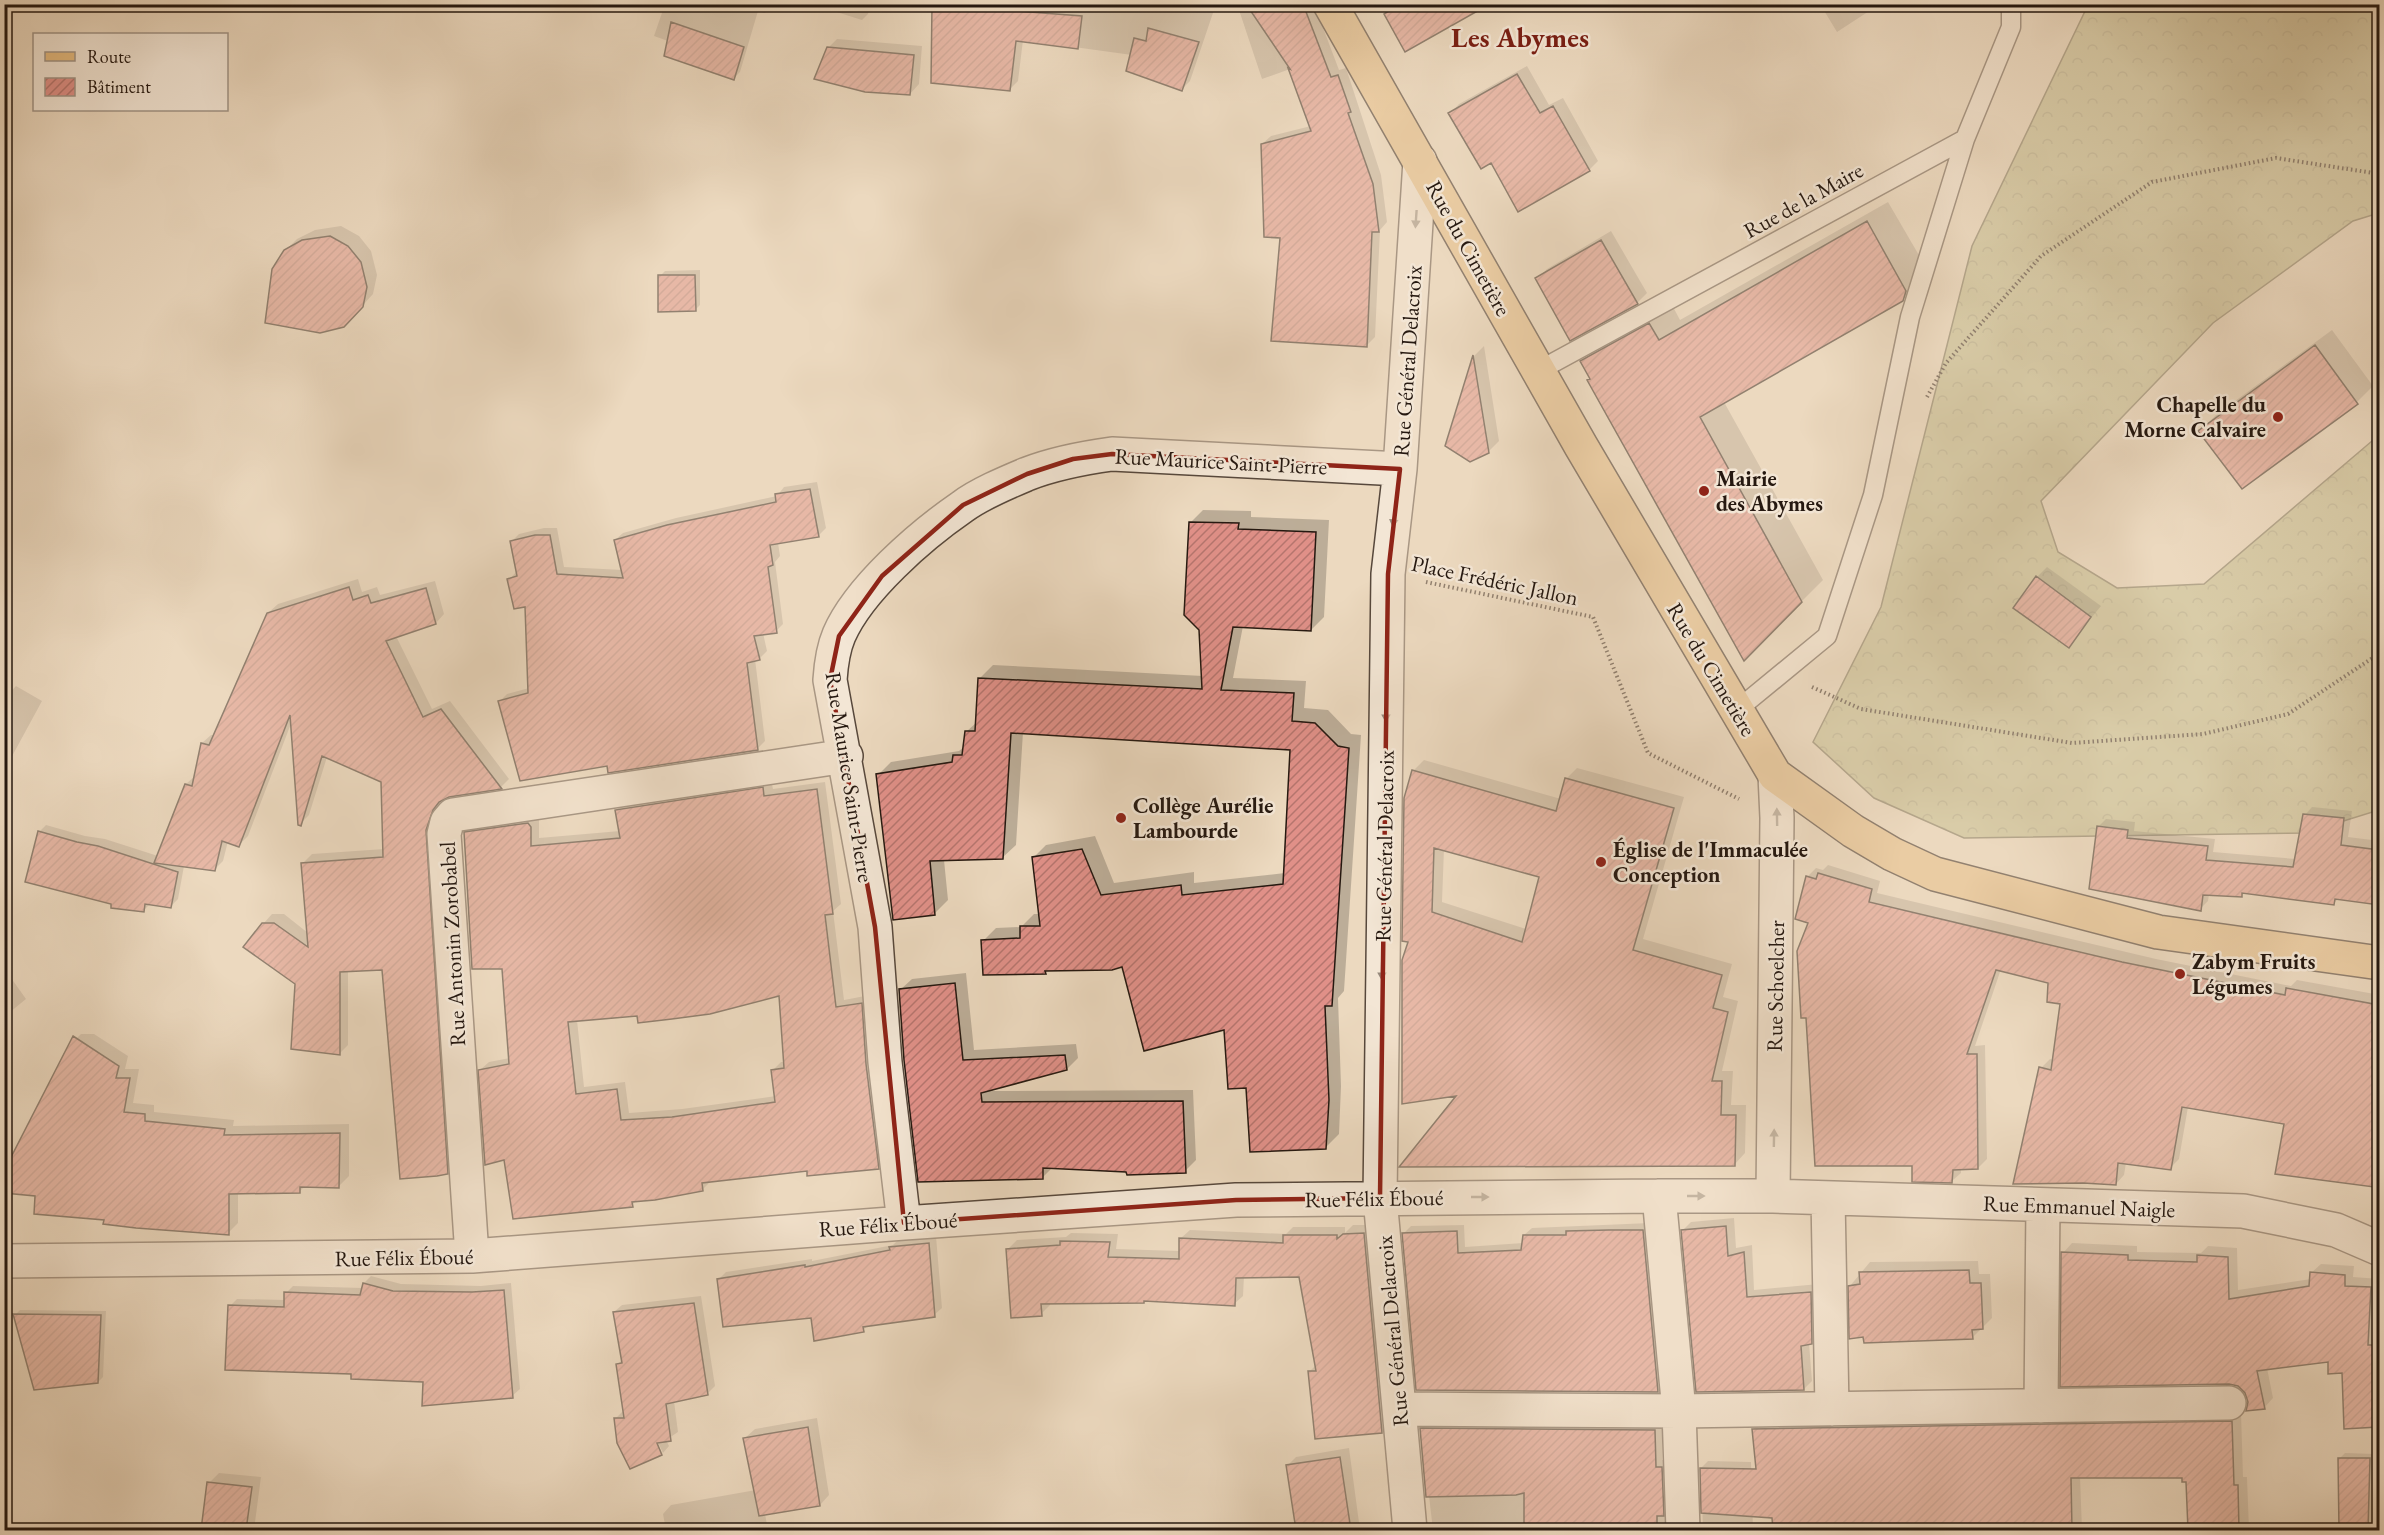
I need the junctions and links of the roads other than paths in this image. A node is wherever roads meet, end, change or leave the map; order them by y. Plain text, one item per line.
1 (1330, 4) edge
2 (2012, 4) edge
3 (1965, 140) junction
4 (1420, 161) junction
5 (1538, 371) junction
6 (1400, 469) junction
7 (1737, 710) junction
8 (846, 756) junction
9 (1775, 775) junction
10 (2379, 963) edge
11 (1659, 1196) junction
12 (1773, 1196) junction
13 (1380, 1198) junction
14 (1828, 1198) junction
15 (2043, 1205) junction
16 (904, 1222) junction
17 (2379, 1249) edge
18 (472, 1256) junction
19 (4, 1261) edge
20 (2229, 1403) dead end
21 (2041, 1406) junction
22 (1399, 1409) junction
23 (1832, 1409) junction
24 (1679, 1411) junction
25 (1410, 1530) edge
26 (1683, 1530) edge

1 - 4 main road, Rue du Cimetière
2 - 3 lane
3 - 5 lane, Rue de la Maire
3 - 7 lane
4 - 5 main road, Rue du Cimetière
4 -> 6 street, Rue Général Delacroix
5 - 7 main road, Rue du Cimetière
6 - 8 street, Rue Maurice Saint-Pierre
6 -> 13 street, Rue Général Delacroix
7 - 9 main road, Rue du Cimetière
8 - 16 street, Rue Maurice Saint-Pierre
8 - 18 street, Rue Antonin Zorobabel
9 - 10 main road, Rue du Cimetière
12 -> 9 street, Rue Schoelcher
11 -> 12 street, Rue Félix Éboué
13 -> 11 street, Rue Félix Éboué
11 - 24 street
12 - 14 street, Rue Emmanuel Naigle
13 - 16 street, Rue Félix Éboué
13 - 22 street, Rue Général Delacroix
14 - 15 street, Rue Emmanuel Naigle
14 - 23 street
15 - 17 street, Rue Emmanuel Naigle
15 - 21 street
16 - 18 street, Rue Félix Éboué
18 - 19 street, Rue Félix Éboué
20 - 21 street
21 - 23 street
22 - 24 street
22 - 25 street, Rue Général Delacroix
23 - 24 street
24 - 26 street

